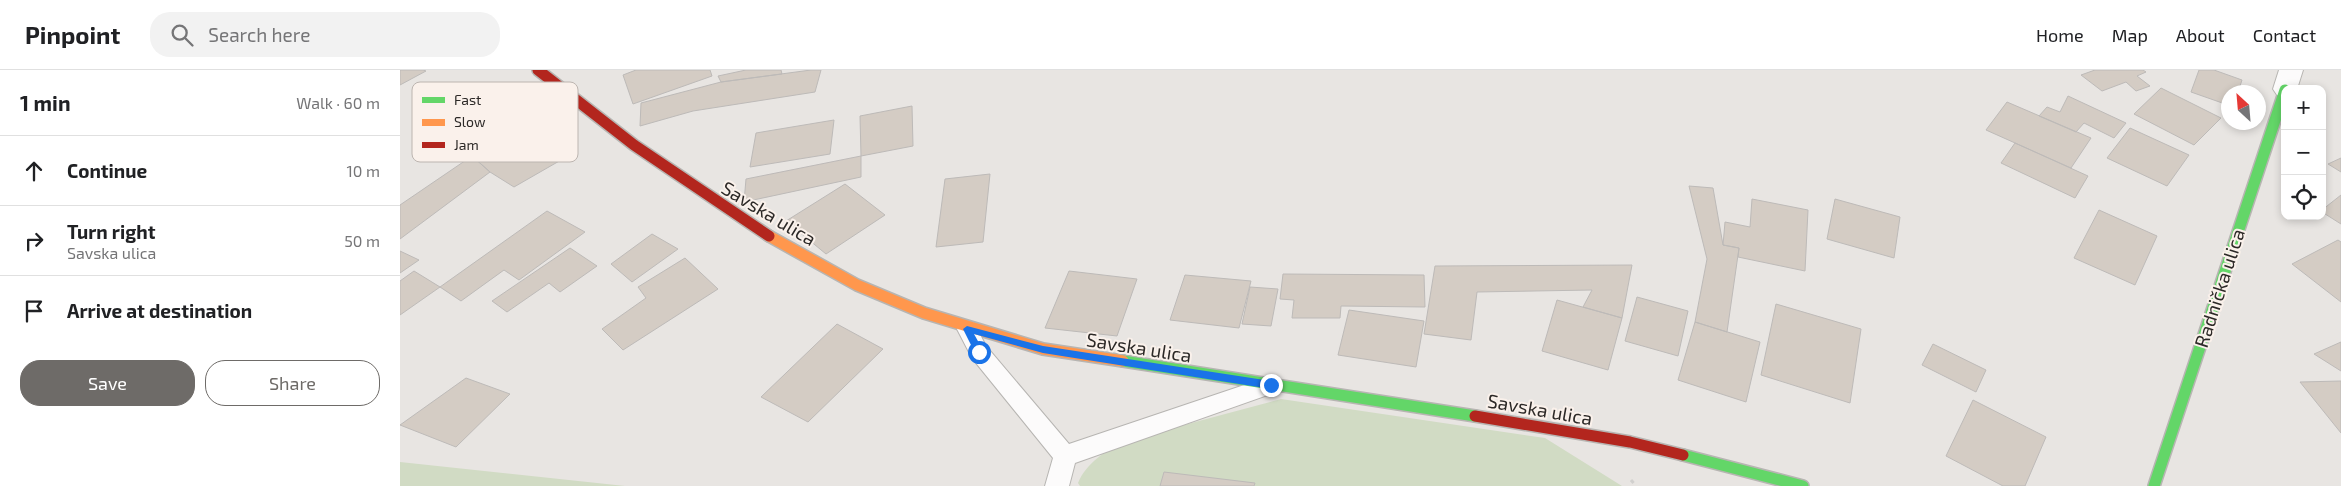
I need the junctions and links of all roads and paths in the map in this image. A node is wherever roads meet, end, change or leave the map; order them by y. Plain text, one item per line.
1 (538, 70) edge
2 (2291, 70) edge
3 (552, 82) edge
4 (2286, 85) edge
5 (2281, 101) edge
6 (578, 104) edge
7 (967, 329) junction
8 (1271, 385) junction
9 (1065, 456) junction
10 (1057, 486) edge
11 (1802, 486) edge
12 (2154, 486) edge

1 - 3 main road, Savska ulica
2 - 4 street, Radnička ulica
5 - 12 main road, Radnička ulica
6 - 7 main road, Savska ulica
7 - 8 main road, Savska ulica
7 - 9 lane
8 - 9 lane
8 - 11 main road, Savska ulica
9 - 10 lane

